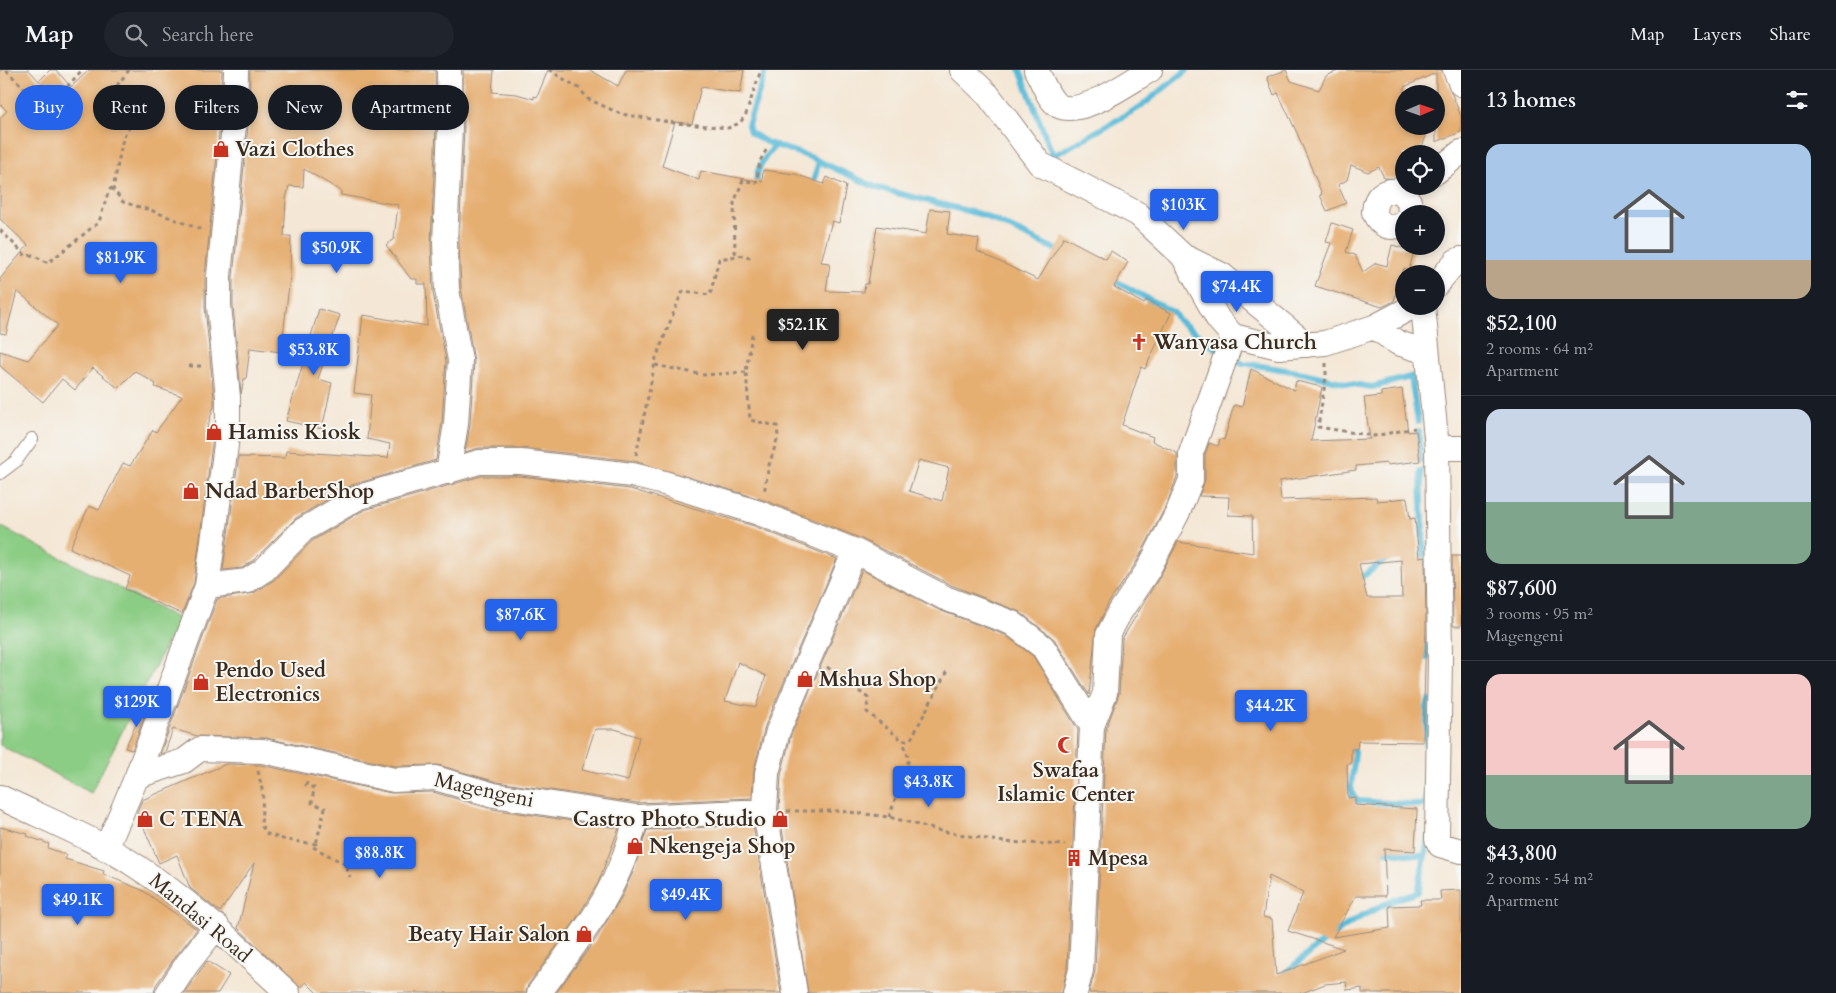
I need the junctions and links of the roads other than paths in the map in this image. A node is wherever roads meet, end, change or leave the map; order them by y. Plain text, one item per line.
1 (236, 70) edge
2 (449, 70) edge
3 (962, 70) edge
4 (1036, 70) edge
5 (1150, 70) edge
6 (1455, 70) edge
7 (1461, 84) edge
8 (1461, 152) edge
9 (1445, 165) edge
10 (1411, 198) edge
11 (1395, 227) edge
12 (1183, 256) junction
13 (1461, 259) edge
14 (1445, 274) edge
15 (1397, 315) edge
16 (1424, 315) edge
17 (1374, 327) junction
18 (1233, 336) junction
19 (1316, 344) junction
20 (1427, 352) junction
21 (32, 439) dead end
22 (1437, 448) junction
23 (1461, 448) edge
24 (448, 472) junction
25 (0, 473) edge
26 (855, 551) junction
27 (207, 586) junction
28 (1451, 656) edge
29 (1092, 726) junction
30 (137, 776) junction
31 (0, 797) edge
32 (765, 811) junction
33 (636, 817) junction
34 (1454, 848) edge
35 (106, 849) junction
36 (217, 926) junction
37 (286, 992) edge
38 (168, 993) edge
39 (539, 993) edge
40 (795, 993) edge
41 (1075, 993) edge

1 - 27 street
2 - 24 street
3 - 12 street
4 - 5 street
6 - 7 street
8 - 9 street
10 - 11 street
12 - 18 street
12 - 19 street
13 - 14 street
15 - 17 street
16 - 20 street
17 - 19 street
17 - 20 street
18 - 19 street
18 - 29 street
20 - 22 street
21 - 25 lane
22 - 23 street
22 - 28 street
24 - 26 street
24 - 27 street
26 - 29 street
26 - 32 street
27 - 30 street
28 - 34 street
29 - 41 street
30 - 33 street, Magengeni
30 - 35 street
31 - 35 street, Mandasi Road
32 - 33 street, Magengeni
32 - 40 street
33 - 39 street
35 - 36 street, Mandasi Road
36 - 37 street, Mandasi Road
36 - 38 street

